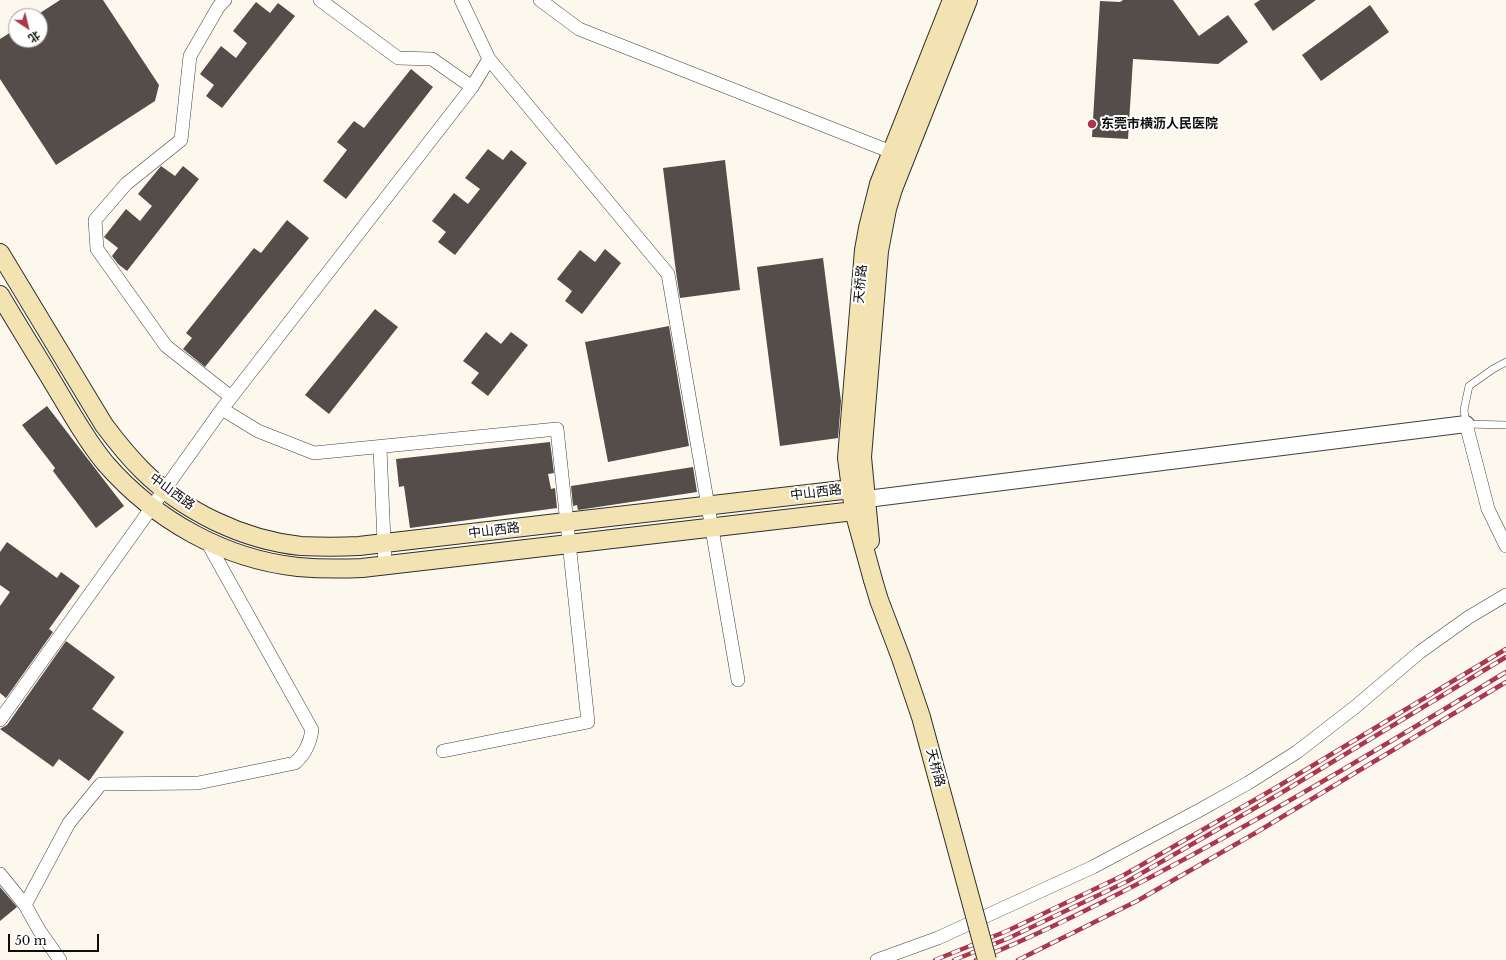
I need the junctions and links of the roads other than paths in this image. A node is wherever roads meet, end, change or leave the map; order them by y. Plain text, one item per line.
1 (225, 0) edge
2 (461, 0) edge
3 (540, 0) edge
4 (952, 0) edge
5 (968, 0) edge
6 (323, 1) edge
7 (489, 59) junction
8 (472, 87) junction
9 (898, 155) junction
10 (0, 253) edge
11 (0, 295) edge
12 (1506, 362) edge
13 (231, 397) junction
14 (222, 409) junction
15 (1466, 424) junction
16 (1506, 425) edge
17 (380, 448) junction
18 (851, 489) junction
19 (165, 490) junction
20 (867, 499) junction
21 (708, 506) junction
22 (152, 507) junction
23 (854, 511) junction
24 (567, 522) junction
25 (712, 528) junction
26 (206, 540) junction
27 (384, 544) junction
28 (569, 544) junction
29 (1506, 546) edge
30 (385, 565) junction
31 (873, 580) junction
32 (1506, 595) edge
33 (738, 680) dead end
34 (0, 720) edge
35 (443, 751) dead end
36 (0, 874) edge
37 (25, 905) junction
38 (39, 930) junction
39 (48, 960) edge
40 (60, 960) edge
41 (877, 960) edge
42 (987, 960) edge

1 - 13 street
2 - 7 street
3 - 9 street
4 - 9 main road, 天桥路
5 - 9 main road, 天桥路
6 - 8 street
7 - 8 street
7 - 21 street
8 - 13 street
9 - 18 main road, 天桥路
9 - 20 main road, 天桥路
10 - 19 main road, 中山西路
11 - 22 main road, 中山西路
12 - 15 lane
13 - 14 street
14 - 17 street
14 - 19 street
15 - 16 lane
15 - 20 street
15 - 29 street
17 - 24 street
17 - 27 street
18 - 20 main road, 中山西路
18 - 21 main road, 中山西路
18 - 23 main road, 天桥路
19 - 22 street
19 - 27 main road, 中山西路
20 - 23 main road, 中山西路
20 - 31 main road, 天桥路
21 - 24 main road, 中山西路
21 - 25 street
22 - 26 main road, 中山西路
22 - 34 street
23 - 25 main road, 中山西路
23 - 31 main road, 天桥路
24 - 27 main road, 中山西路
24 - 28 street
25 - 28 main road, 中山西路
25 - 33 street
26 - 30 main road, 中山西路
26 - 37 street
27 - 30 street
28 - 30 main road, 中山西路
28 - 35 street
31 - 42 main road, 天桥路, bridge
32 - 41 street
36 - 37 street
37 - 38 street
38 - 39 street
38 - 40 street

